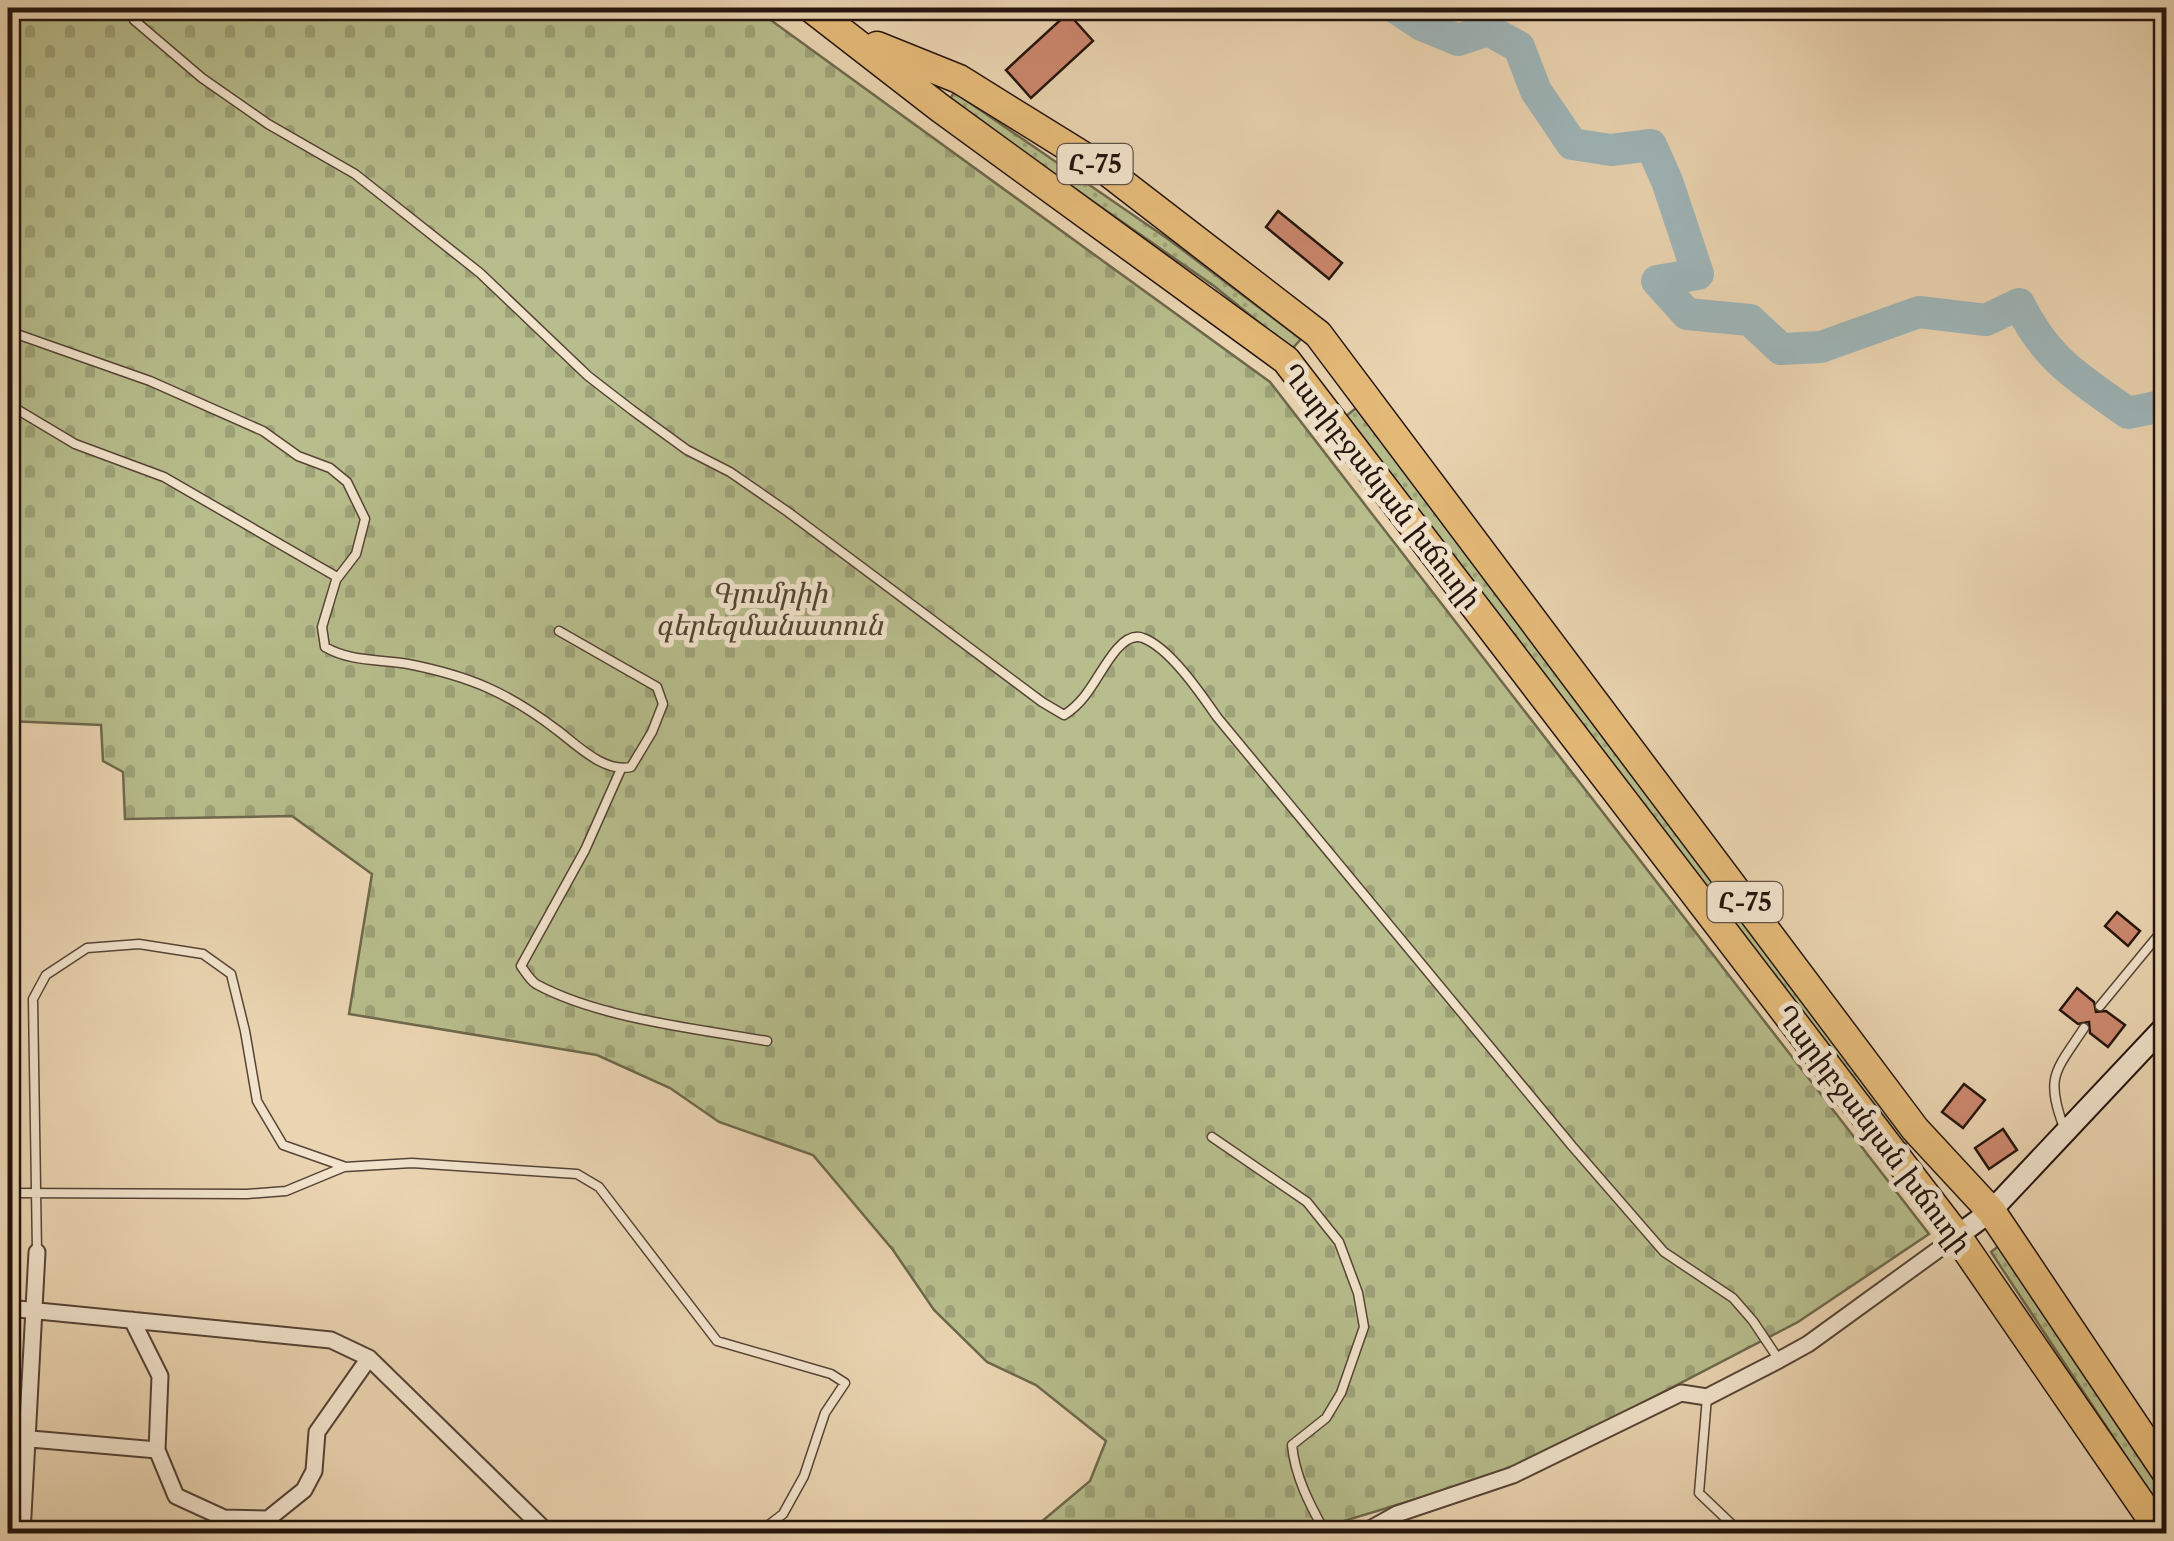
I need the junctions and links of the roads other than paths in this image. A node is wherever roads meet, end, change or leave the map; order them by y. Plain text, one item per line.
1 (812, 8) edge
2 (134, 20) dead end
3 (848, 34) junction
4 (8, 331) edge
5 (1318, 334) junction
6 (1291, 366) junction
7 (8, 404) edge
8 (336, 580) junction
9 (559, 631) dead end
10 (621, 770) junction
11 (2166, 926) edge
12 (2100, 1006) dead end
13 (2166, 1024) edge
14 (2084, 1028) dead end
15 (767, 1041) dead end
16 (2066, 1132) junction
17 (1212, 1137) dead end
18 (344, 1167) junction
19 (8, 1193) edge
20 (35, 1193) junction
21 (1991, 1211) junction
22 (1957, 1236) junction
23 (37, 1252) joint
24 (8, 1308) edge
25 (36, 1310) junction
26 (132, 1320) junction
27 (369, 1358) junction
28 (1779, 1360) junction
29 (1706, 1396) junction
30 (8, 1436) edge
31 (27, 1438) junction
32 (157, 1450) junction
33 (2166, 1472) edge
34 (227, 1526) edge
35 (22, 1534) edge
36 (549, 1534) edge
37 (757, 1534) edge
38 (1326, 1534) edge
39 (1354, 1534) edge
40 (1742, 1534) edge
41 (2162, 1534) edge

1 - 3 highway, Հ-75
2 - 28 lane
3 - 5 highway, Ղարիբջանյան խճուղի / Հ-75
3 - 6 highway, Ղարիբջանյան խճուղի / Հ-75
4 - 8 lane
5 - 6 highway
5 - 21 highway, Ղարիբջանյան խճուղի / Հ-75
6 - 22 highway, Ղարիբջանյան խճուղի / Հ-75
7 - 8 lane
8 - 10 lane
9 - 10 lane
10 - 15 lane
11 - 12 lane
13 - 16 main road
14 - 16 lane
16 - 21 main road
17 - 38 lane
18 - 20 lane
18 - 20 lane
18 - 37 lane
19 - 20 lane
20 - 23 lane
21 - 22 main road
21 - 33 highway, Ղարիբջանյան խճուղի / Հ-75
22 - 28 street
22 - 41 highway, Ղարիբջանյան խճուղի / Հ-75
23 - 25 street
24 - 25 street
25 - 26 street
25 - 31 street
26 - 27 street
26 - 32 street
27 - 34 street
27 - 36 street
28 - 29 street
29 - 39 street
29 - 40 lane
30 - 31 street
31 - 32 street
31 - 35 street
32 - 34 street

